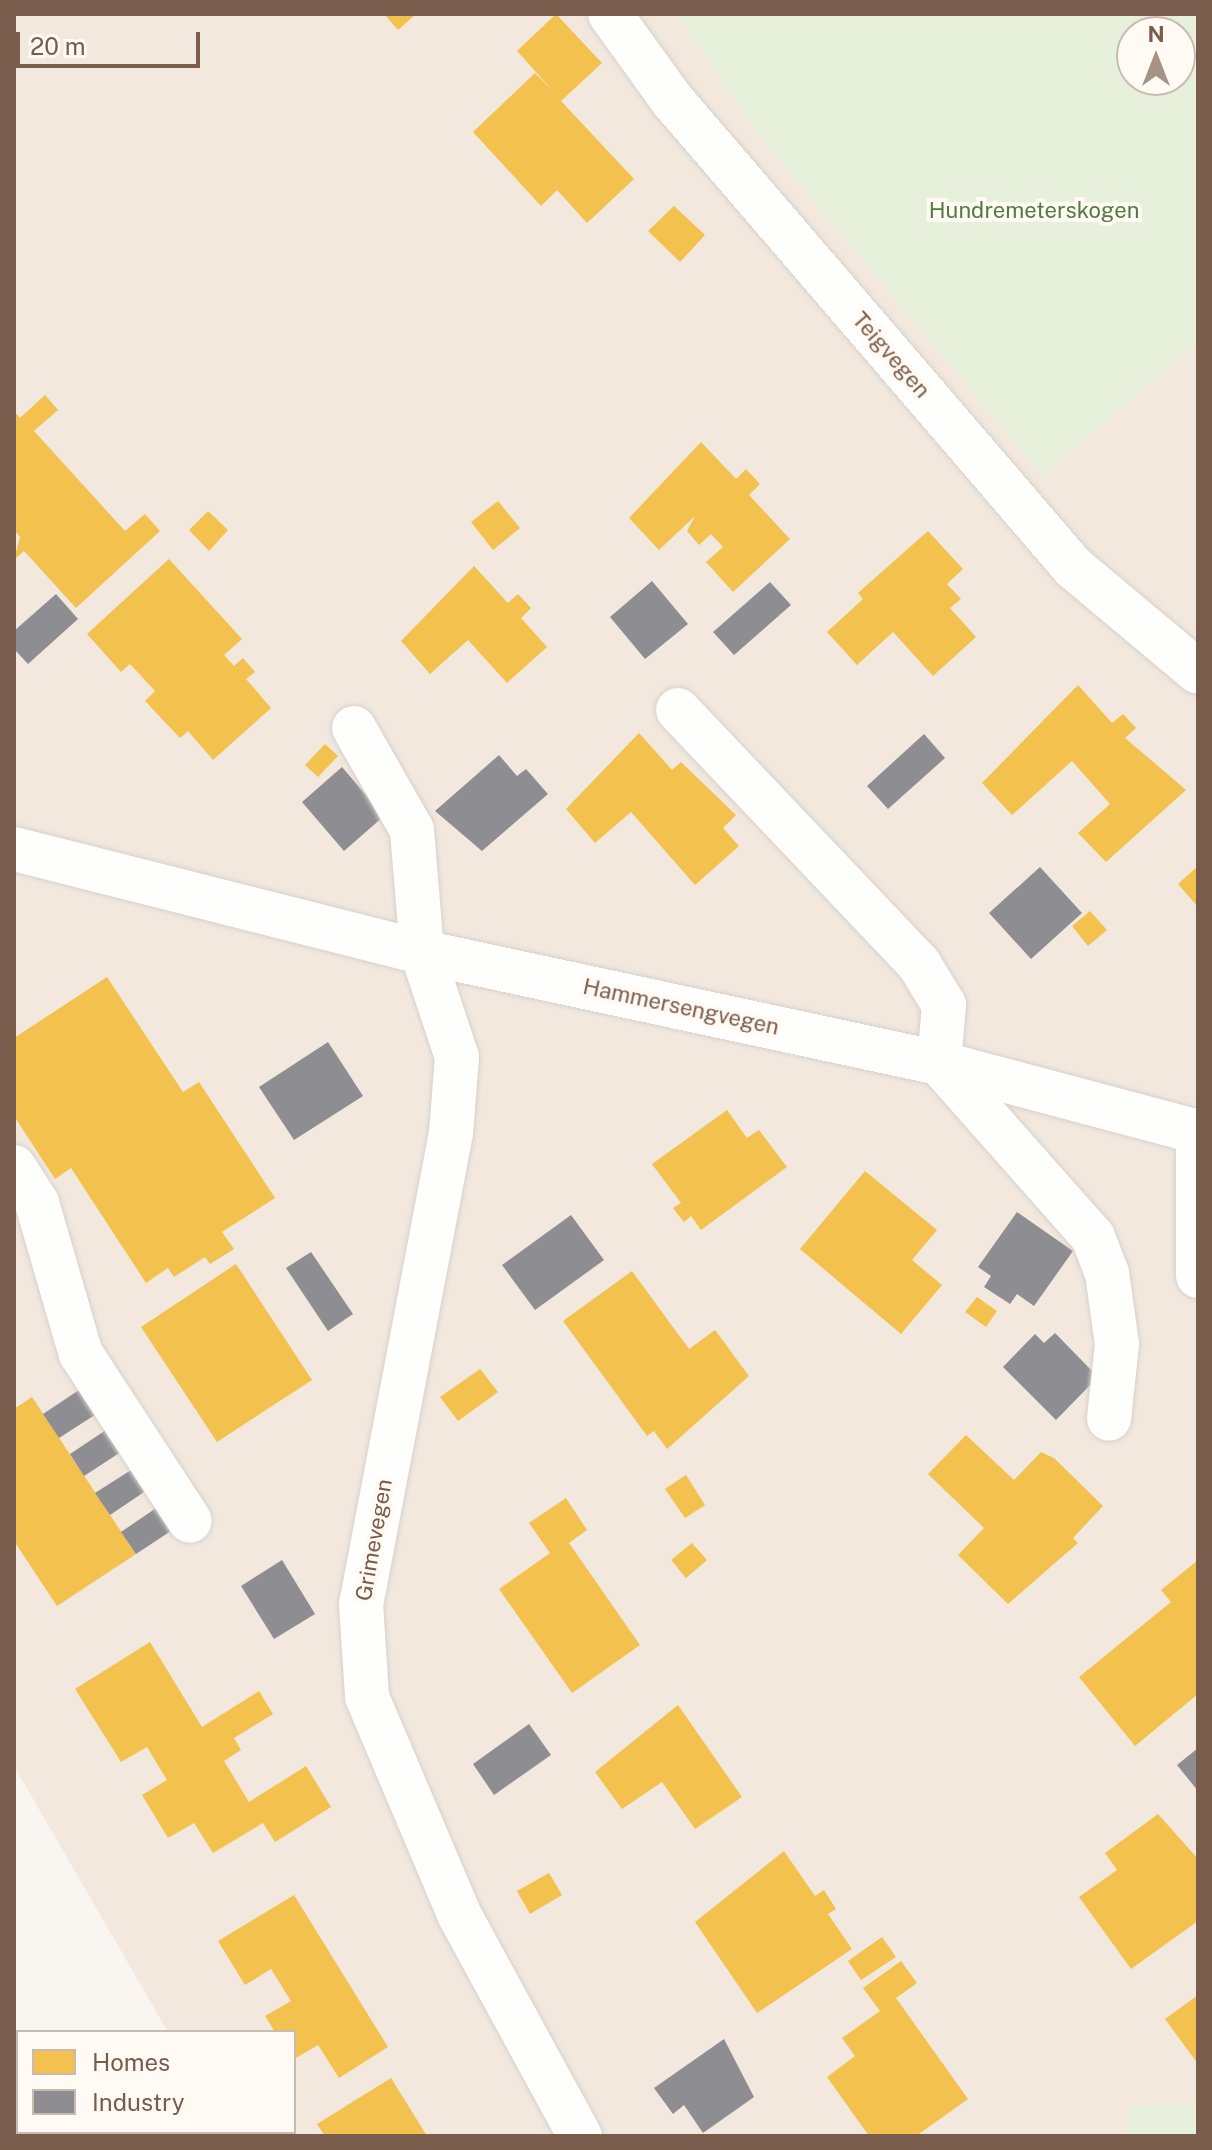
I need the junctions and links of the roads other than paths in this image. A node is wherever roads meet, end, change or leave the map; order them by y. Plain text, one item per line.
1 (610, 14) edge
2 (1198, 672) edge
3 (678, 710) dead end
4 (354, 728) dead end
5 (14, 849) edge
6 (422, 952) junction
7 (939, 1063) junction
8 (1198, 1132) edge
9 (1198, 1144) edge
10 (14, 1167) edge
11 (1198, 1276) edge
12 (1109, 1419) dead end
13 (190, 1521) dead end
14 (560, 2096) junction
15 (580, 2136) edge
16 (605, 2136) edge

1 - 2 street, Teigvegen
3 - 7 street
4 - 6 street
5 - 6 street, Hammersengvegen
6 - 7 street, Hammersengvegen
6 - 14 street, Grimevegen
7 - 8 street, Hammersengvegen
7 - 12 street
9 - 11 street
10 - 13 street
14 - 15 street, Grimevegen
14 - 16 street, Grimevegen

